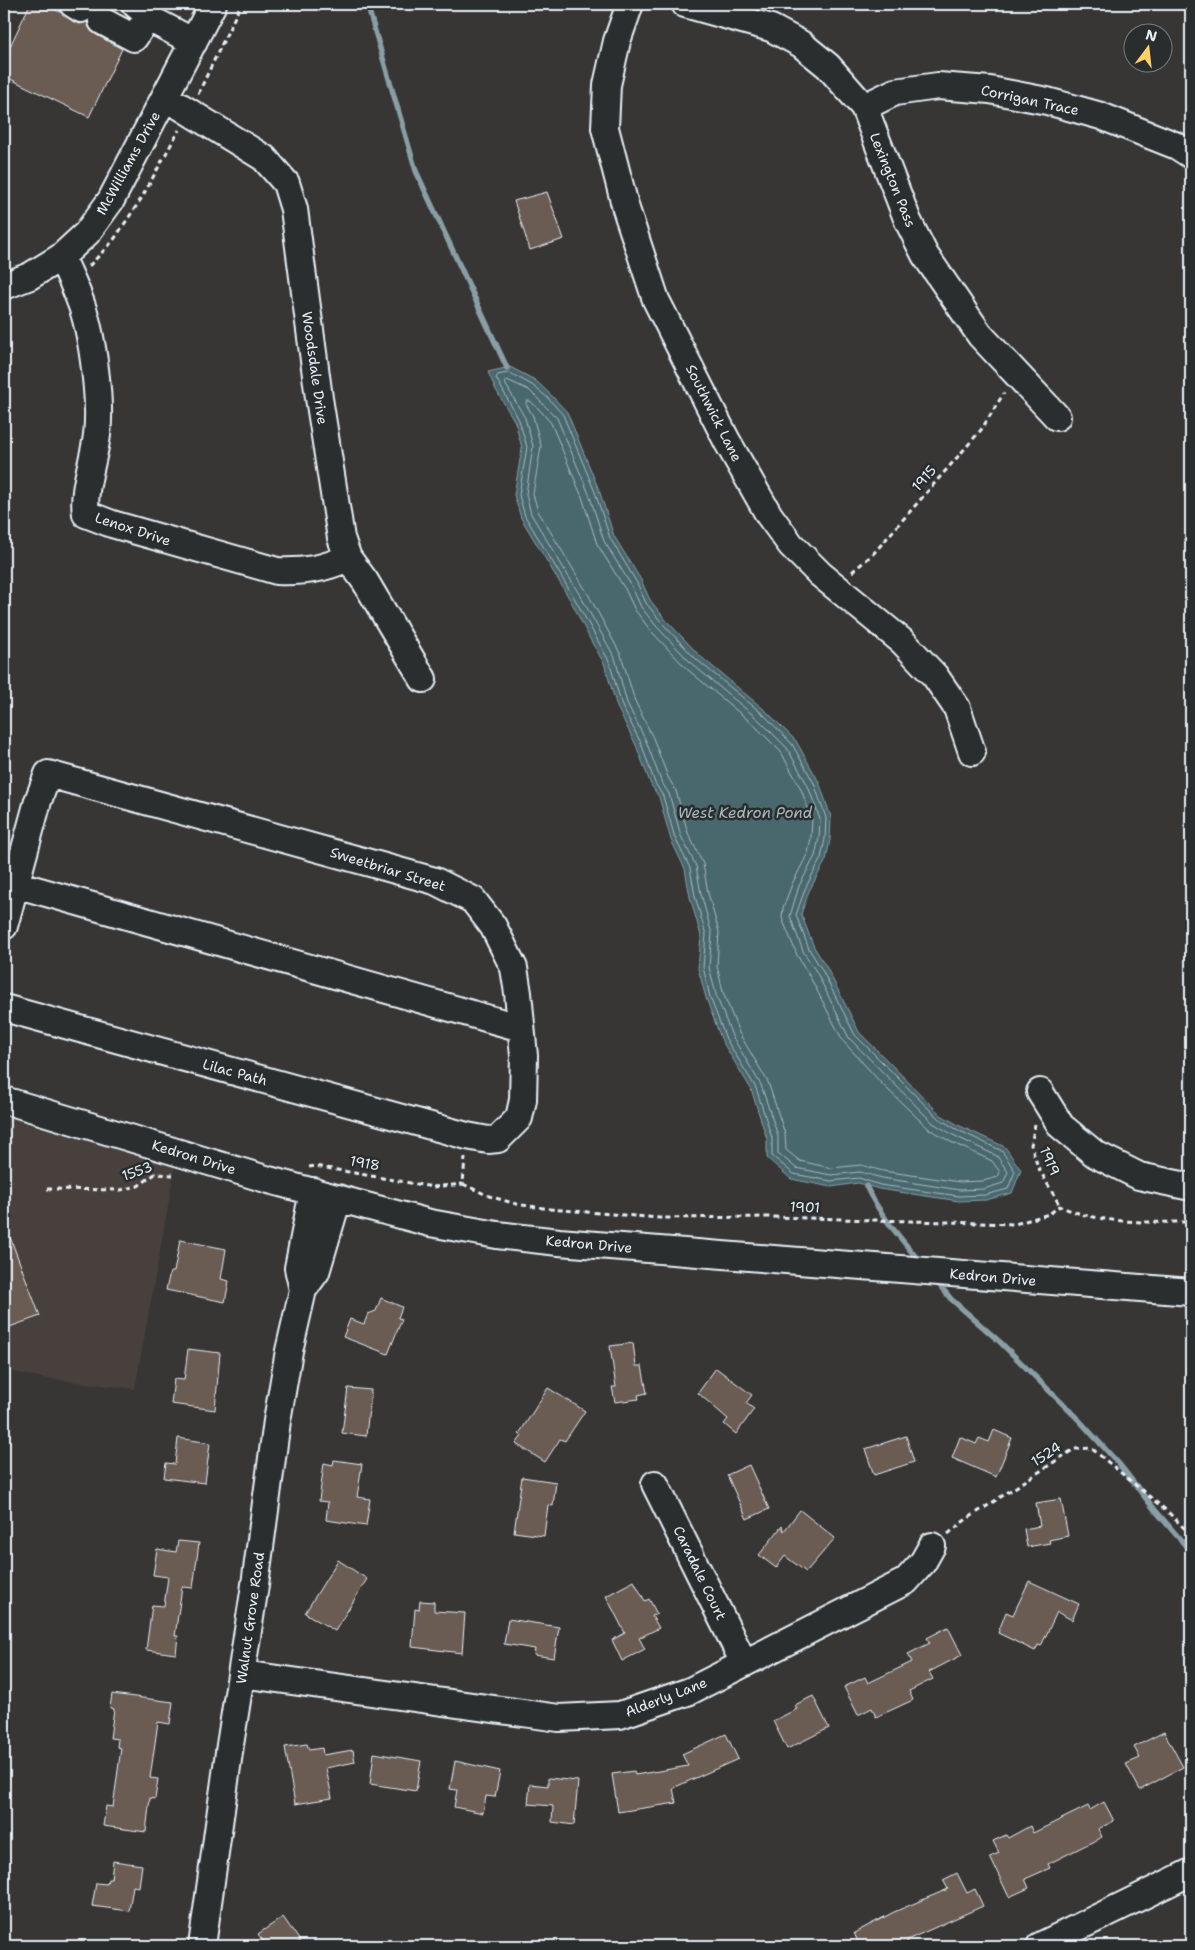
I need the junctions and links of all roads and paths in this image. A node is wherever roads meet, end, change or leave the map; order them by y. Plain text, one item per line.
1 (213, 4) edge
2 (241, 4) edge
3 (630, 4) edge
4 (685, 4) edge
5 (142, 10) edge
6 (94, 13) edge
7 (194, 42) junction
8 (165, 97) junction
9 (864, 107) junction
10 (189, 112) junction
11 (1191, 155) edge
12 (61, 257) junction
13 (73, 282) junction
14 (4, 286) edge
15 (1016, 373) junction
16 (1057, 417) dead end
17 (348, 558) junction
18 (835, 586) junction
19 (423, 679) dead end
20 (972, 752) dead end
21 (15, 884) junction
22 (4, 926) edge
23 (4, 1008) edge
24 (521, 1028) junction
25 (1040, 1092) joint
26 (4, 1100) edge
27 (467, 1136) junction
28 (174, 1175) dead end
29 (463, 1184) junction
30 (1191, 1186) edge
31 (47, 1189) dead end
32 (306, 1189) junction
33 (338, 1198) junction
34 (1060, 1206) junction
35 (1191, 1222) edge
36 (303, 1290) junction
37 (1191, 1292) edge
38 (656, 1484) dead end
39 (1191, 1535) edge
40 (932, 1546) joint
41 (744, 1663) junction
42 (242, 1674) junction
43 (1191, 1872) edge
44 (202, 1946) edge
45 (1040, 1946) edge

1 - 7 street, McWilliams Drive
2 - 10 path
3 - 18 street, Southwick Lane
4 - 9 street, Lexington Pass
5 - 6 street
5 - 7 street
7 - 8 street, McWilliams Drive
8 - 10 street, Woodsdale Drive
8 - 12 street, McWilliams Drive
9 - 11 street, Corrigan Trace
9 - 15 street, Lexington Pass
10 - 13 path
10 - 17 street, Woodsdale Drive
12 - 13 street, Lenox Drive
12 - 14 street, McWilliams Drive
13 - 17 street, Lenox Drive
15 - 16 street, Lexington Pass
15 - 18 path, 1915
17 - 19 street, Woodsdale Drive
18 - 20 street, Southwick Lane
21 - 22 street
21 - 24 street
21 - 24 street, Sweetbriar Street
23 - 27 street, Lilac Path
24 - 27 street, Sweetbriar Street
25 - 30 street
25 - 34 path, 1919
26 - 32 street, Kedron Drive
27 - 29 path
28 - 31 path, 1553
29 - 32 path, 1918
29 - 34 path, 1901
32 - 33 street, Kedron Drive
32 - 36 street, Walnut Grove Road
33 - 36 street, Walnut Grove Road
33 - 37 street, Kedron Drive
34 - 35 path
36 - 42 street, Walnut Grove Road
38 - 41 street, Caradale Court
39 - 40 path, 1524
40 - 41 street, Alderly Lane
41 - 42 street, Alderly Lane
42 - 44 street, Walnut Grove Road
43 - 45 street

